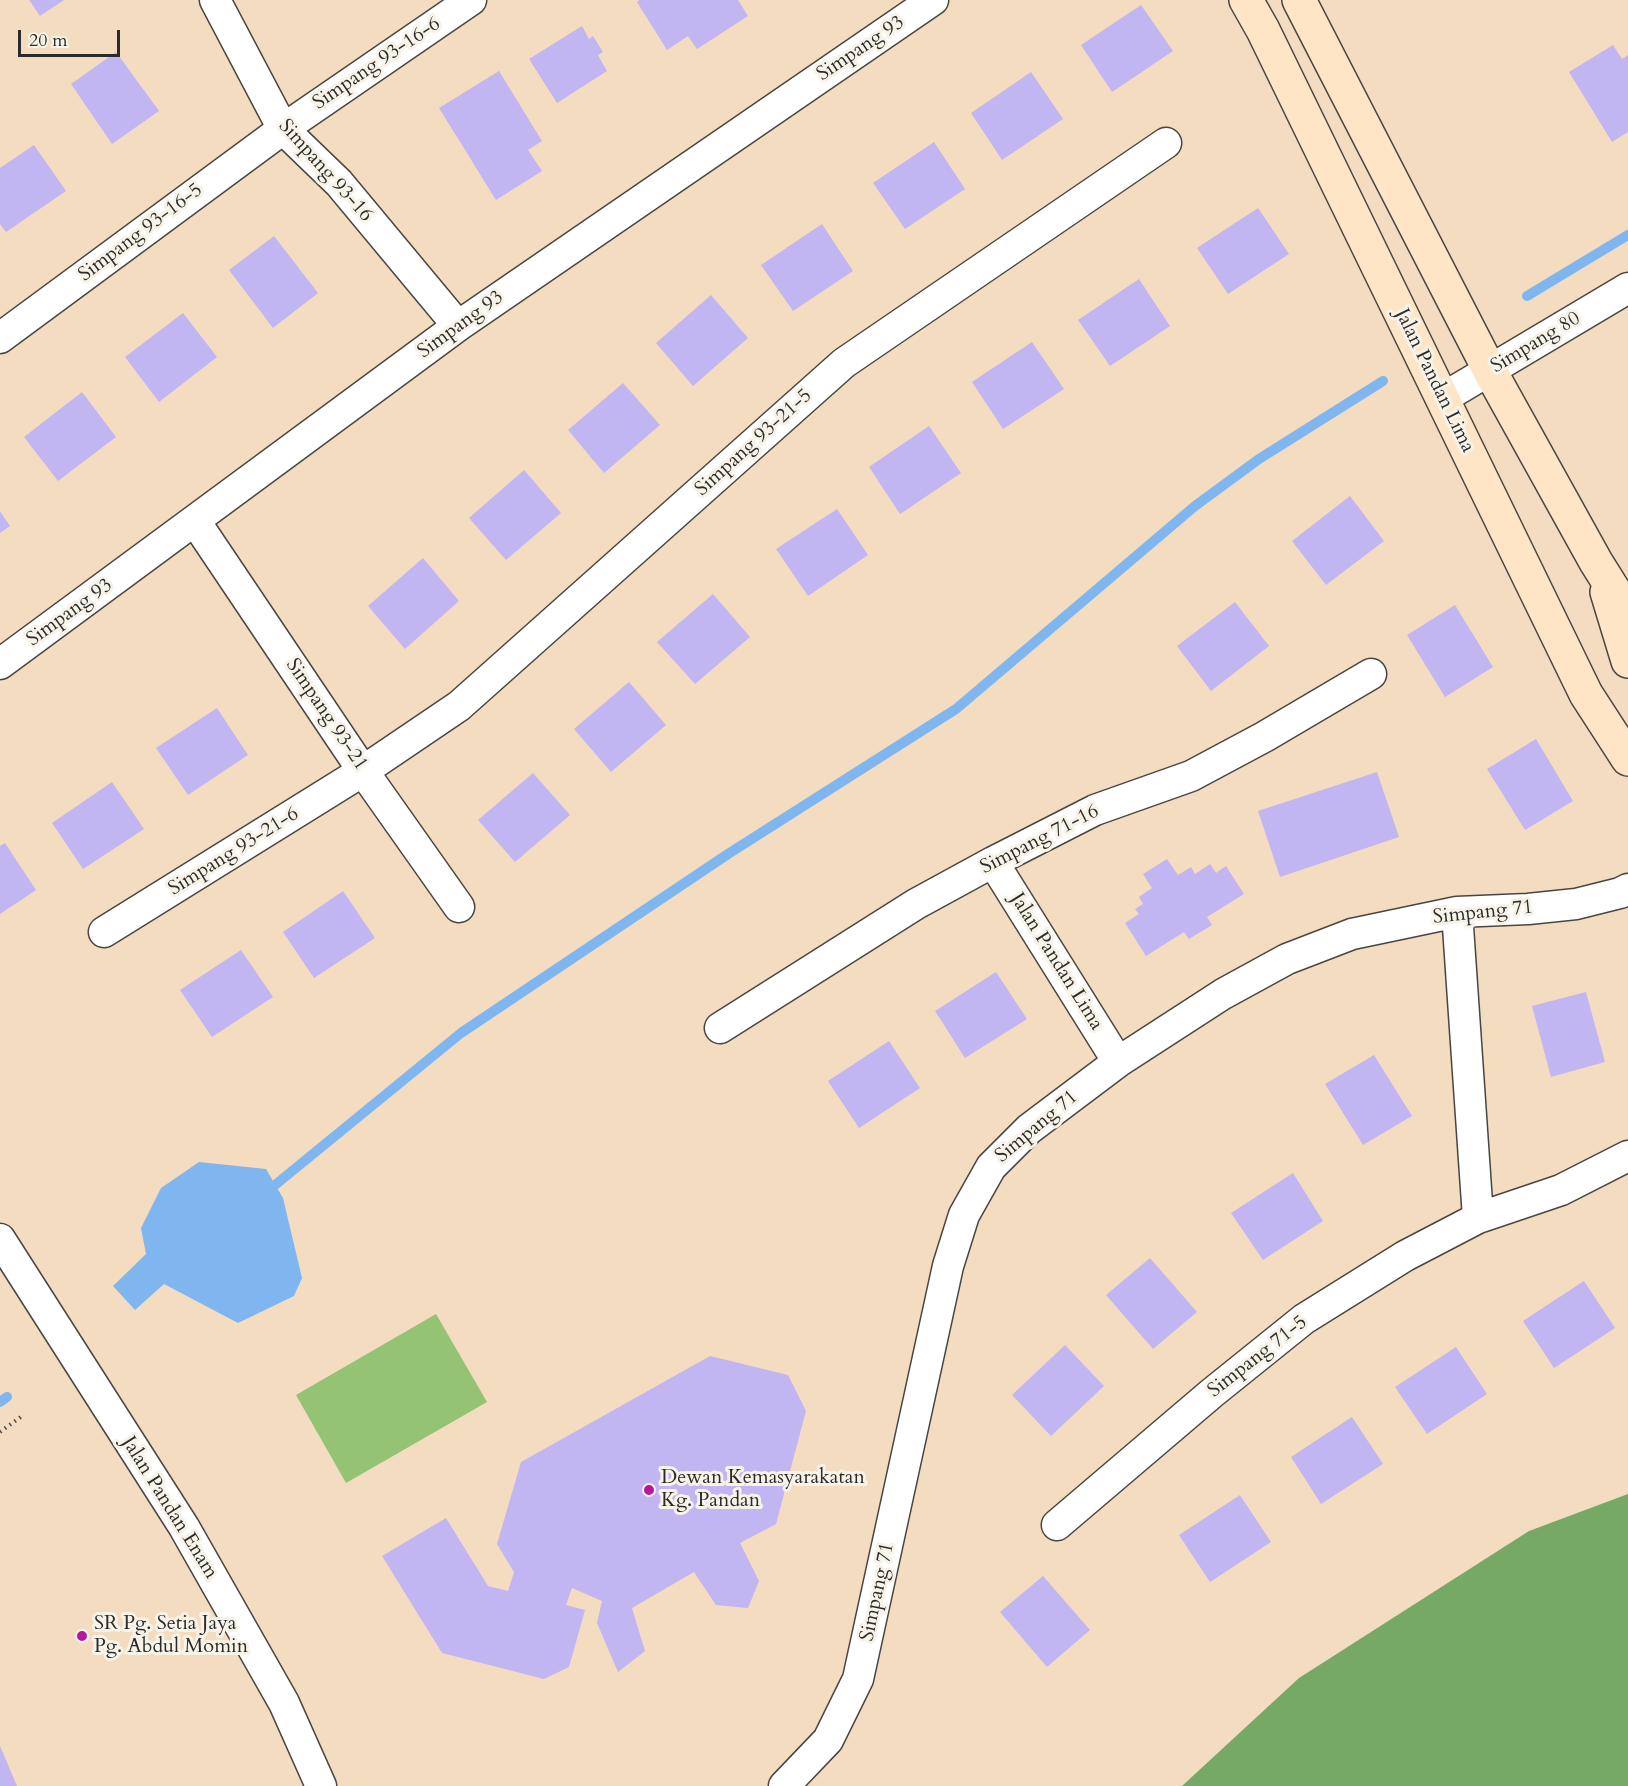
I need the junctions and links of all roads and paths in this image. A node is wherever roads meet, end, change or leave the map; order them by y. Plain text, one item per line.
1 (215, 0) edge
2 (471, 0) edge
3 (933, 0) edge
4 (1234, 0) edge
5 (1246, 0) edge
6 (1299, 0) edge
7 (1263, 30) junction
8 (283, 129) junction
9 (1166, 143) dead end
10 (1628, 288) edge
11 (458, 326) junction
12 (0, 338) edge
13 (1490, 371) junction
14 (1443, 398) junction
15 (195, 521) junction
16 (1596, 562) junction
17 (1628, 613) edge
18 (1628, 661) edge
19 (0, 664) edge
20 (1371, 674) dead end
21 (1628, 759) edge
22 (363, 771) junction
23 (993, 862) junction
24 (1628, 888) edge
25 (459, 906) dead end
26 (1457, 912) junction
27 (104, 932) dead end
28 (720, 1028) dead end
29 (1118, 1062) junction
30 (1628, 1156) edge
31 (1478, 1218) junction
32 (0, 1239) edge
33 (22, 1416) dead end
34 (0, 1432) edge
35 (1057, 1525) dead end
36 (321, 1786) edge
37 (784, 1786) edge

1 - 8 street, Simpang 93-16
2 - 8 street, Simpang 93-16-6
3 - 11 street, Simpang 93
4 - 7 main road
5 - 7 main road, Jalan Pandan Lima
6 - 13 main road
7 - 14 main road, Jalan Pandan Lima
8 - 11 street, Simpang 93-16
8 - 12 street, Simpang 93-16-5
9 - 22 street, Simpang 93-21-5
10 - 13 street, Simpang 80
11 - 15 street, Simpang 93
13 - 14 street, Simpang 80
13 - 16 main road
14 - 21 main road, Jalan Pandan Lima
15 - 19 street, Simpang 93
15 - 22 street, Simpang 93-21
16 - 17 main road
16 - 18 main road
20 - 23 street, Simpang 71-16
22 - 25 street, Simpang 93-21
22 - 27 street, Simpang 93-21-6
23 - 28 street, Simpang 71-16
23 - 29 street, Jalan Pandan Lima
24 - 26 street, Simpang 71
26 - 29 street, Simpang 71
26 - 31 street
29 - 37 street, Simpang 71
30 - 31 street, Simpang 71-5
31 - 35 street, Simpang 71-5
32 - 36 street, Jalan Pandan Enam
33 - 34 path

